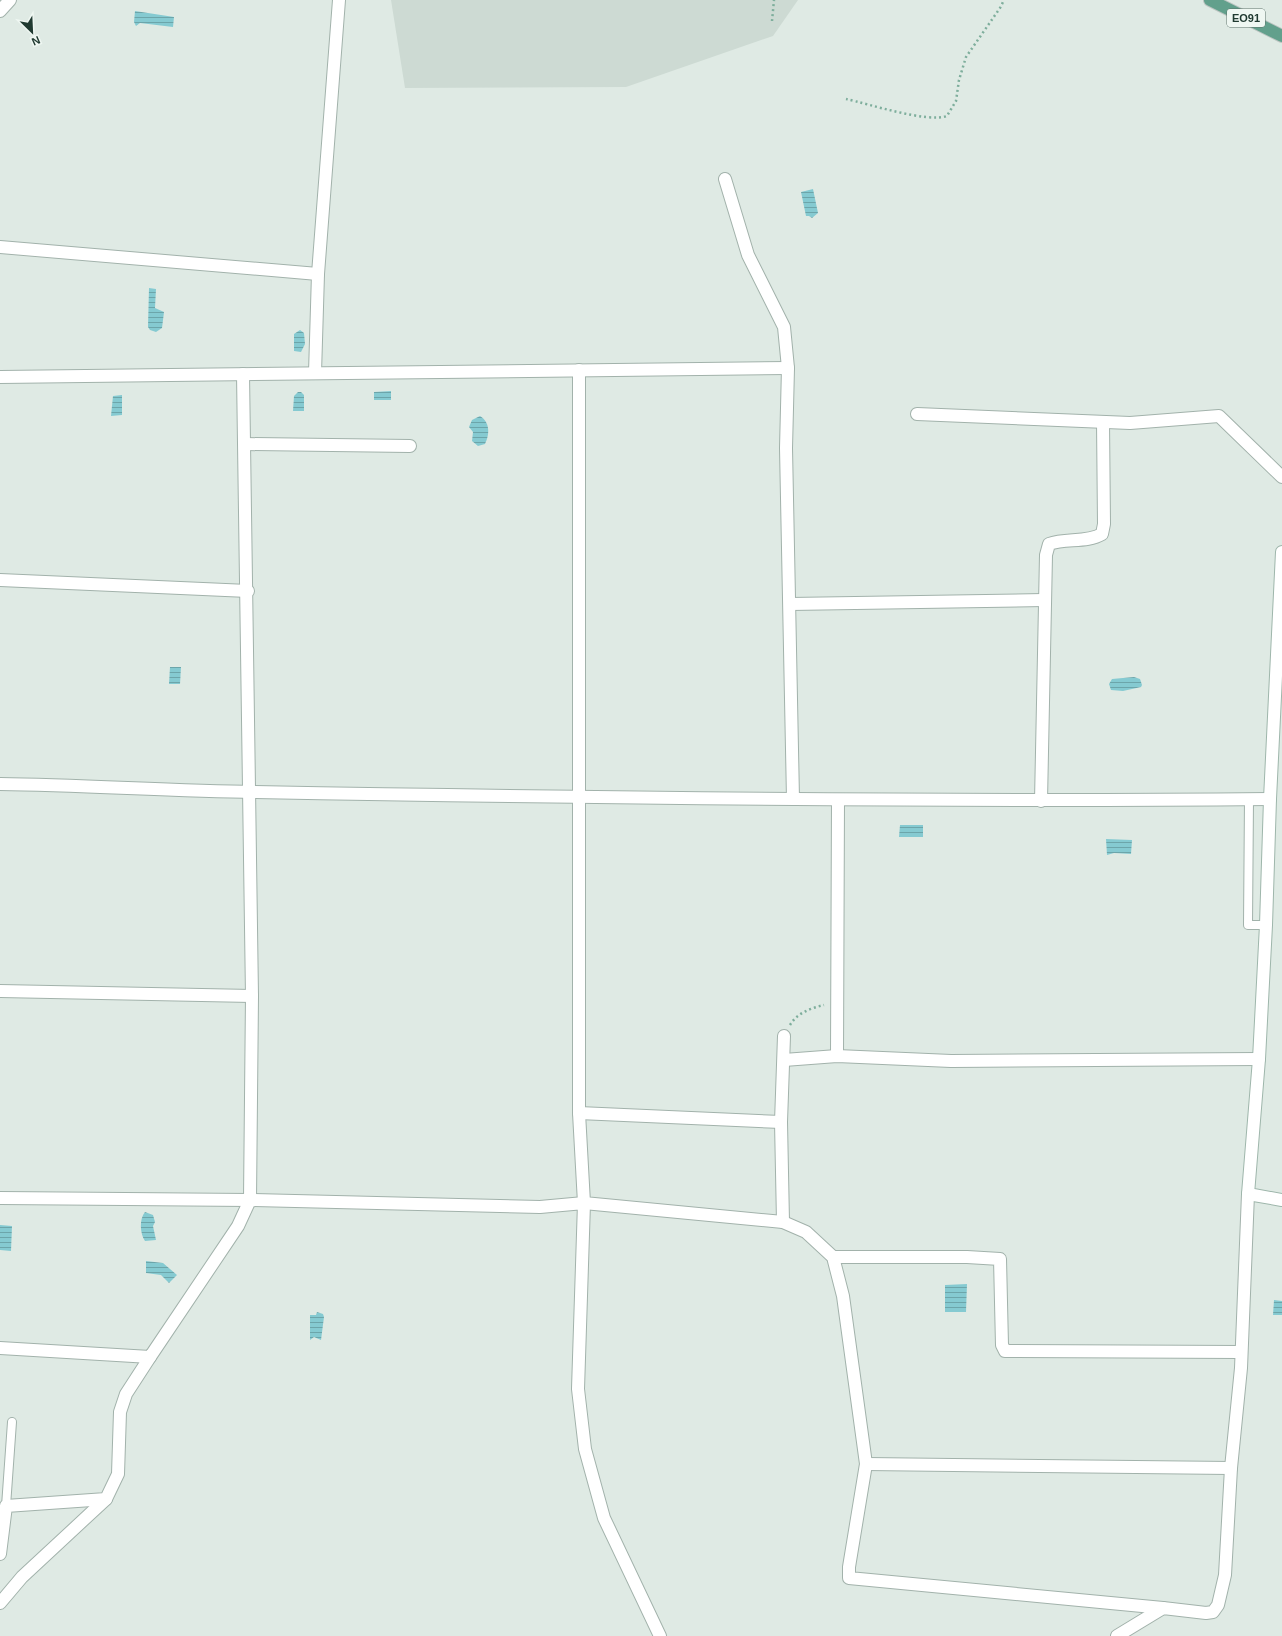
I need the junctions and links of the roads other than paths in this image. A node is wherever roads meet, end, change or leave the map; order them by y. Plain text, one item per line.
1 (10, 0) edge
2 (339, 0) edge
3 (1210, 0) edge
4 (0, 11) edge
5 (1282, 36) edge
6 (725, 179) dead end
7 (0, 247) edge
8 (318, 274) junction
9 (788, 368) junction
10 (579, 370) junction
11 (315, 373) junction
12 (243, 374) junction
13 (0, 377) edge
14 (917, 414) dead end
15 (1103, 422) junction
16 (245, 444) junction
17 (410, 446) dead end
18 (1282, 477) edge
19 (1282, 552) edge
20 (0, 580) edge
21 (248, 591) junction
22 (1044, 600) junction
23 (790, 604) junction
24 (0, 784) edge
25 (250, 792) junction
26 (579, 797) junction
27 (793, 799) junction
28 (1249, 799) junction
29 (1270, 799) junction
30 (838, 800) junction
31 (1041, 801) junction
32 (1266, 925) junction
33 (0, 991) edge
34 (252, 996) junction
35 (784, 1036) road end
36 (837, 1056) junction
37 (1259, 1059) junction
38 (784, 1060) junction
39 (579, 1113) junction
40 (781, 1122) junction
41 (1248, 1194) junction
42 (0, 1198) edge
43 (250, 1200) junction
44 (1282, 1200) edge
45 (584, 1204) junction
46 (783, 1222) junction
47 (833, 1257) junction
48 (0, 1348) edge
49 (1241, 1352) junction
50 (150, 1357) junction
51 (12, 1422) dead end
52 (866, 1464) junction
53 (1231, 1468) junction
54 (106, 1499) junction
55 (6, 1506) junction
56 (0, 1554) edge
57 (0, 1603) edge
58 (1163, 1608) junction
59 (660, 1636) edge
60 (1117, 1636) edge

1 - 4 street
2 - 8 street
3 - 5 main road, ΕΟ91
6 - 9 street
7 - 8 street
8 - 11 street
9 - 10 street
9 - 23 street
10 - 11 street
10 - 26 street
11 - 12 street
12 - 13 street
12 - 16 street
14 - 15 street
15 - 18 street
15 - 22 street
16 - 17 street
16 - 21 street
19 - 29 street
20 - 21 street
21 - 25 street
22 - 23 street
22 - 31 street
23 - 27 street
24 - 25 street
25 - 26 street
25 - 34 street
26 - 27 street
26 - 39 street
27 - 30 street
28 - 29 street
28 - 31 street
28 - 32 lane
29 - 32 street
30 - 31 street
30 - 36 street
32 - 37 street
33 - 34 street
34 - 43 street
35 - 38 street
36 - 37 street
36 - 38 street
37 - 41 street
38 - 40 street
39 - 40 street
39 - 45 street
40 - 46 street
41 - 44 street
41 - 49 street
42 - 43 street
43 - 45 street
43 - 50 street
45 - 46 street
45 - 59 street
46 - 47 street
47 - 49 street
47 - 52 street
48 - 50 street
49 - 53 street
50 - 54 street
51 - 55 lane
52 - 53 street
52 - 58 street
53 - 58 street
54 - 55 street
54 - 57 street
55 - 56 street
58 - 60 street

